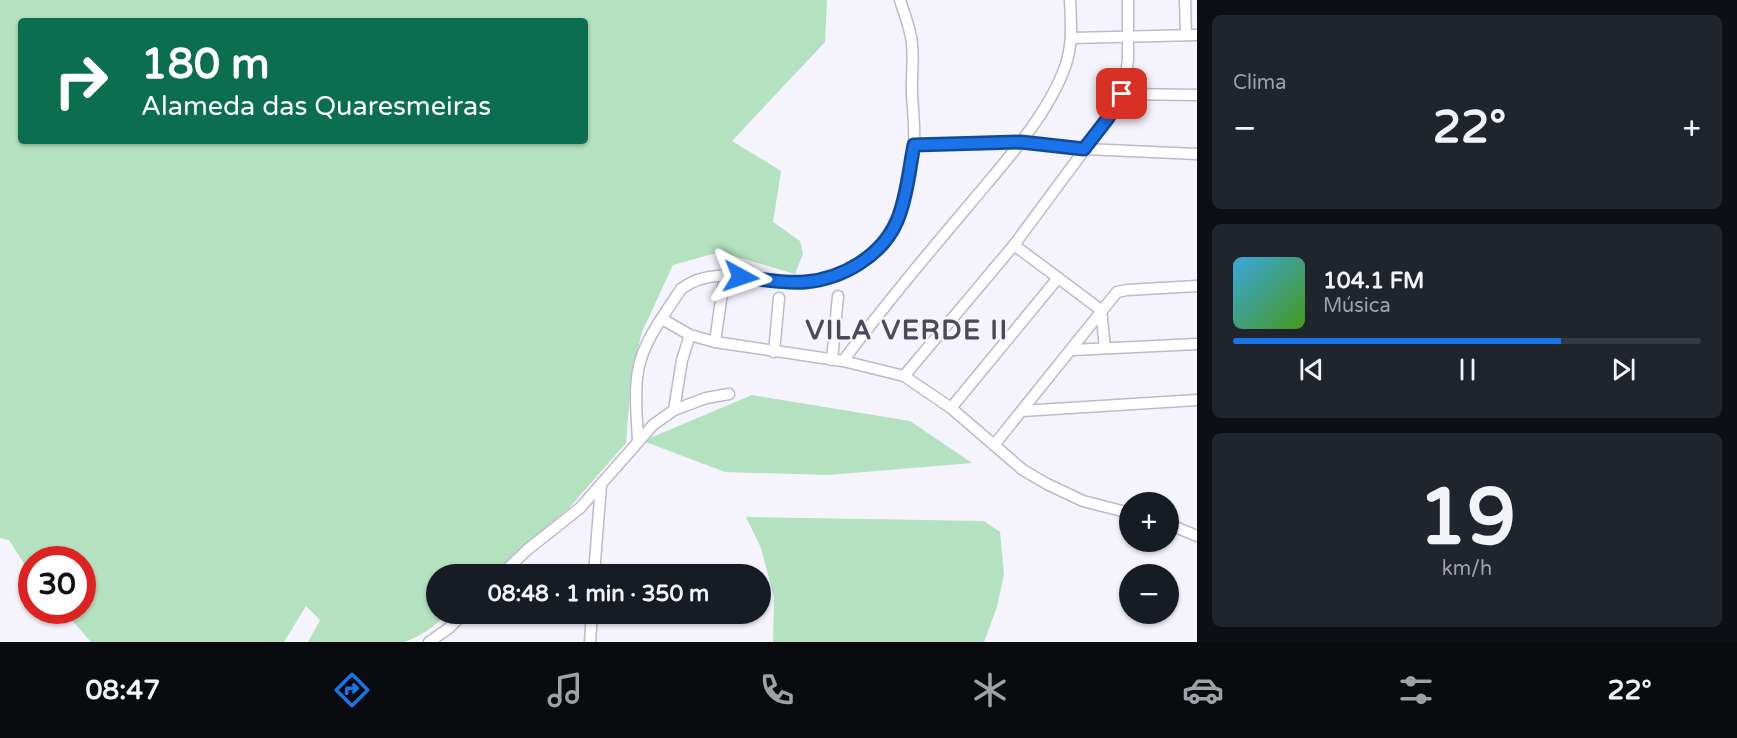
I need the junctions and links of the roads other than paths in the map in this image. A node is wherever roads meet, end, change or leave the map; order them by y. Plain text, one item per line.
1 (900, 0) edge
2 (1070, 0) edge
3 (1128, 0) edge
4 (1185, 0) edge
5 (1129, 35) junction
6 (1191, 35) edge
7 (1072, 38) junction
8 (1122, 94) junction
9 (1197, 95) edge
10 (1021, 142) junction
11 (914, 145) junction
12 (1084, 149) junction
13 (1197, 154) edge
14 (1014, 245) junction
15 (1058, 278) junction
16 (723, 286) dead end
17 (1197, 286) edge
18 (838, 296) dead end
19 (779, 297) dead end
20 (1101, 310) junction
21 (662, 319) junction
22 (690, 335) junction
23 (715, 342) junction
24 (1197, 344) edge
25 (1106, 348) junction
26 (1072, 350) junction
27 (774, 352) junction
28 (838, 360) junction
29 (904, 376) junction
30 (729, 394) dead end
31 (1197, 400) edge
32 (951, 408) junction
33 (675, 410) junction
34 (1022, 411) junction
35 (638, 441) junction
36 (994, 445) junction
37 (601, 485) junction
38 (1119, 510) edge
39 (1179, 529) edge
40 (1197, 536) edge
41 (513, 564) edge
42 (595, 564) edge
43 (452, 624) edge
44 (591, 624) edge
45 (429, 642) edge
46 (590, 642) edge

1 - 11 street
2 - 7 street
3 - 5 street
4 - 6 street
5 - 6 street
5 - 7 street
5 - 8 street
7 - 10 street
8 - 9 street
8 - 12 street
10 - 11 street
10 - 12 street
10 - 28 street
11 - 21 street
12 - 13 street
12 - 14 street
14 - 15 street
14 - 29 street
15 - 20 street
15 - 32 street
16 - 23 street
17 - 20 street
18 - 28 street
19 - 27 street
20 - 25 street
20 - 26 street
21 - 22 street
21 - 35 street
22 - 23 street
22 - 33 street
23 - 27 street
24 - 25 street
25 - 26 street
26 - 34 street
27 - 28 street
28 - 29 street
29 - 32 street
30 - 33 street
31 - 34 street
32 - 36 street
33 - 35 street
34 - 36 street
35 - 37 street
36 - 38 street
37 - 41 street
37 - 42 street
39 - 40 street
43 - 45 street
44 - 46 street

